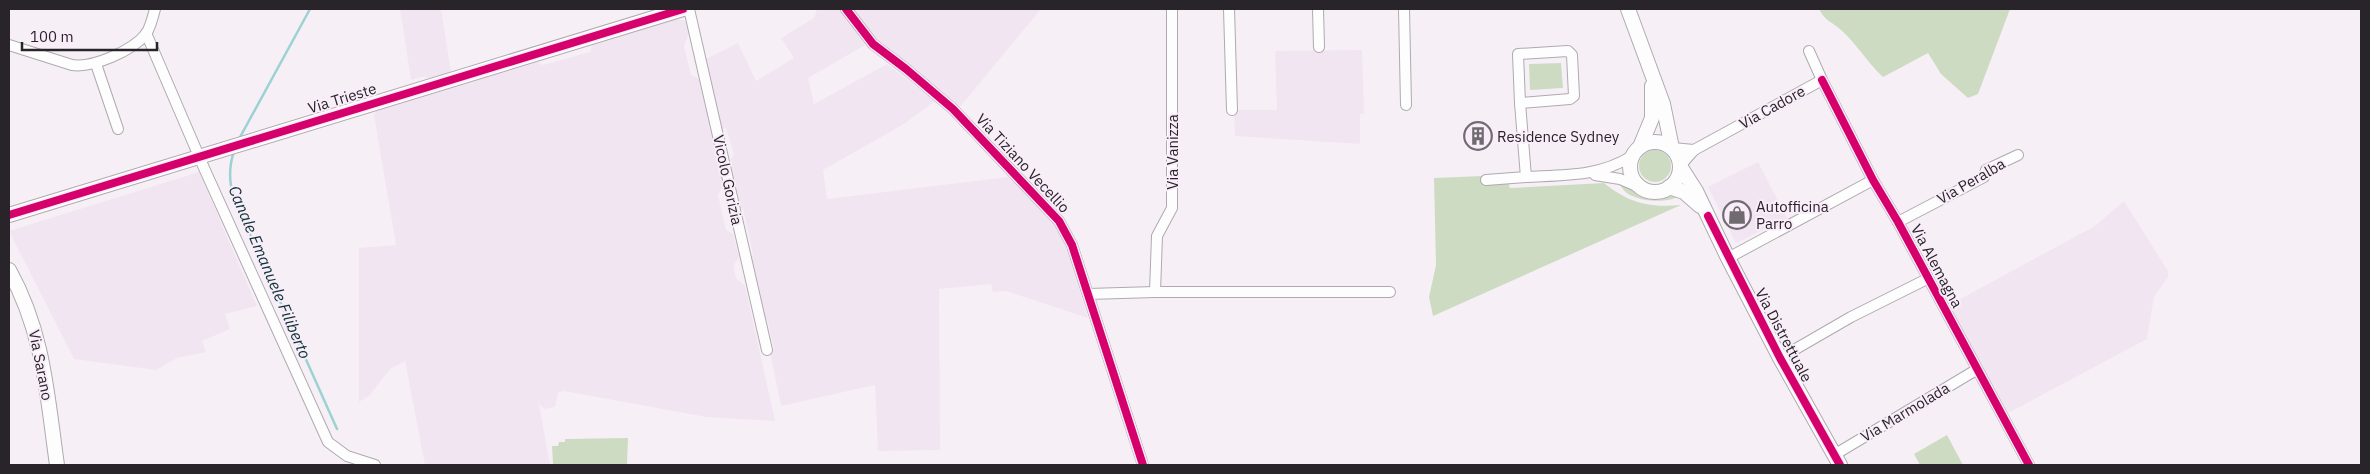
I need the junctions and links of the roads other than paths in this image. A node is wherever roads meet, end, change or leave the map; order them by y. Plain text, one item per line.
1 (155, 9) edge
2 (683, 9) edge
3 (689, 9) edge
4 (846, 9) edge
5 (1172, 9) edge
6 (1229, 9) edge
7 (1318, 9) edge
8 (1404, 9) edge
9 (1628, 9) edge
10 (146, 33) junction
11 (9, 45) edge
12 (1319, 46) dead end
13 (1809, 51) dead end
14 (96, 64) junction
15 (1650, 68) junction
16 (1822, 80) junction
17 (1520, 102) junction
18 (1406, 105) dead end
19 (1232, 110) dead end
20 (118, 129) dead end
21 (1672, 148) junction
22 (1694, 150) junction
23 (1636, 151) junction
24 (2018, 155) dead end
25 (199, 156) junction
26 (1680, 166) junction
27 (1587, 174) junction
28 (1526, 177) junction
29 (1486, 180) dead end
30 (1873, 180) junction
31 (1669, 187) junction
32 (1641, 188) junction
33 (9, 215) edge
34 (1708, 216) junction
35 (1898, 222) junction
36 (1728, 258) junction
37 (9, 270) edge
38 (1927, 279) junction
39 (1156, 292) junction
40 (1390, 292) dead end
41 (1088, 294) junction
42 (767, 350) dead end
43 (1780, 358) junction
44 (1976, 370) junction
45 (1837, 460) edge
46 (57, 465) edge
47 (375, 465) edge
48 (1143, 465) edge
49 (2029, 465) edge

1 - 10 street
2 - 25 street, Via Trieste
3 - 42 street, Vicolo Gorizia
4 - 41 street, Via Tiziano Vecellio
5 - 39 street, Via Vanizza
6 - 19 street
7 - 12 street
8 - 18 street
9 - 15 street
10 - 14 street
10 - 25 street
11 - 14 street
13 - 16 street, Via Cadore
14 - 20 street
15 - 21 street
15 - 23 street
16 - 22 street, Via Cadore
16 - 30 street, Via Alemagna
17 - 17 street
17 - 28 street
21 - 22 street
21 - 23 street
21 - 26 street
22 - 26 street, Via Cadore
23 - 27 street
23 - 32 street
24 - 35 street, Via Peralba
25 - 33 street, Via Trieste
25 - 47 street
26 - 31 street
26 - 34 street, Via Distrettuale
27 - 28 street
27 - 32 street
28 - 29 street
30 - 35 street, Via Alemagna
30 - 36 street
31 - 32 street
31 - 34 street
34 - 36 street, Via Distrettuale
35 - 38 street, Via Alemagna
36 - 43 street, Via Distrettuale
37 - 46 street, Via Sarano
38 - 43 street
38 - 44 street, Via Alemagna
39 - 40 street
39 - 41 street
41 - 48 street, Via Tiziano Vecellio
43 - 45 street, Via Distrettuale
44 - 45 street, Via Marmolada
44 - 49 street, Via Alemagna

